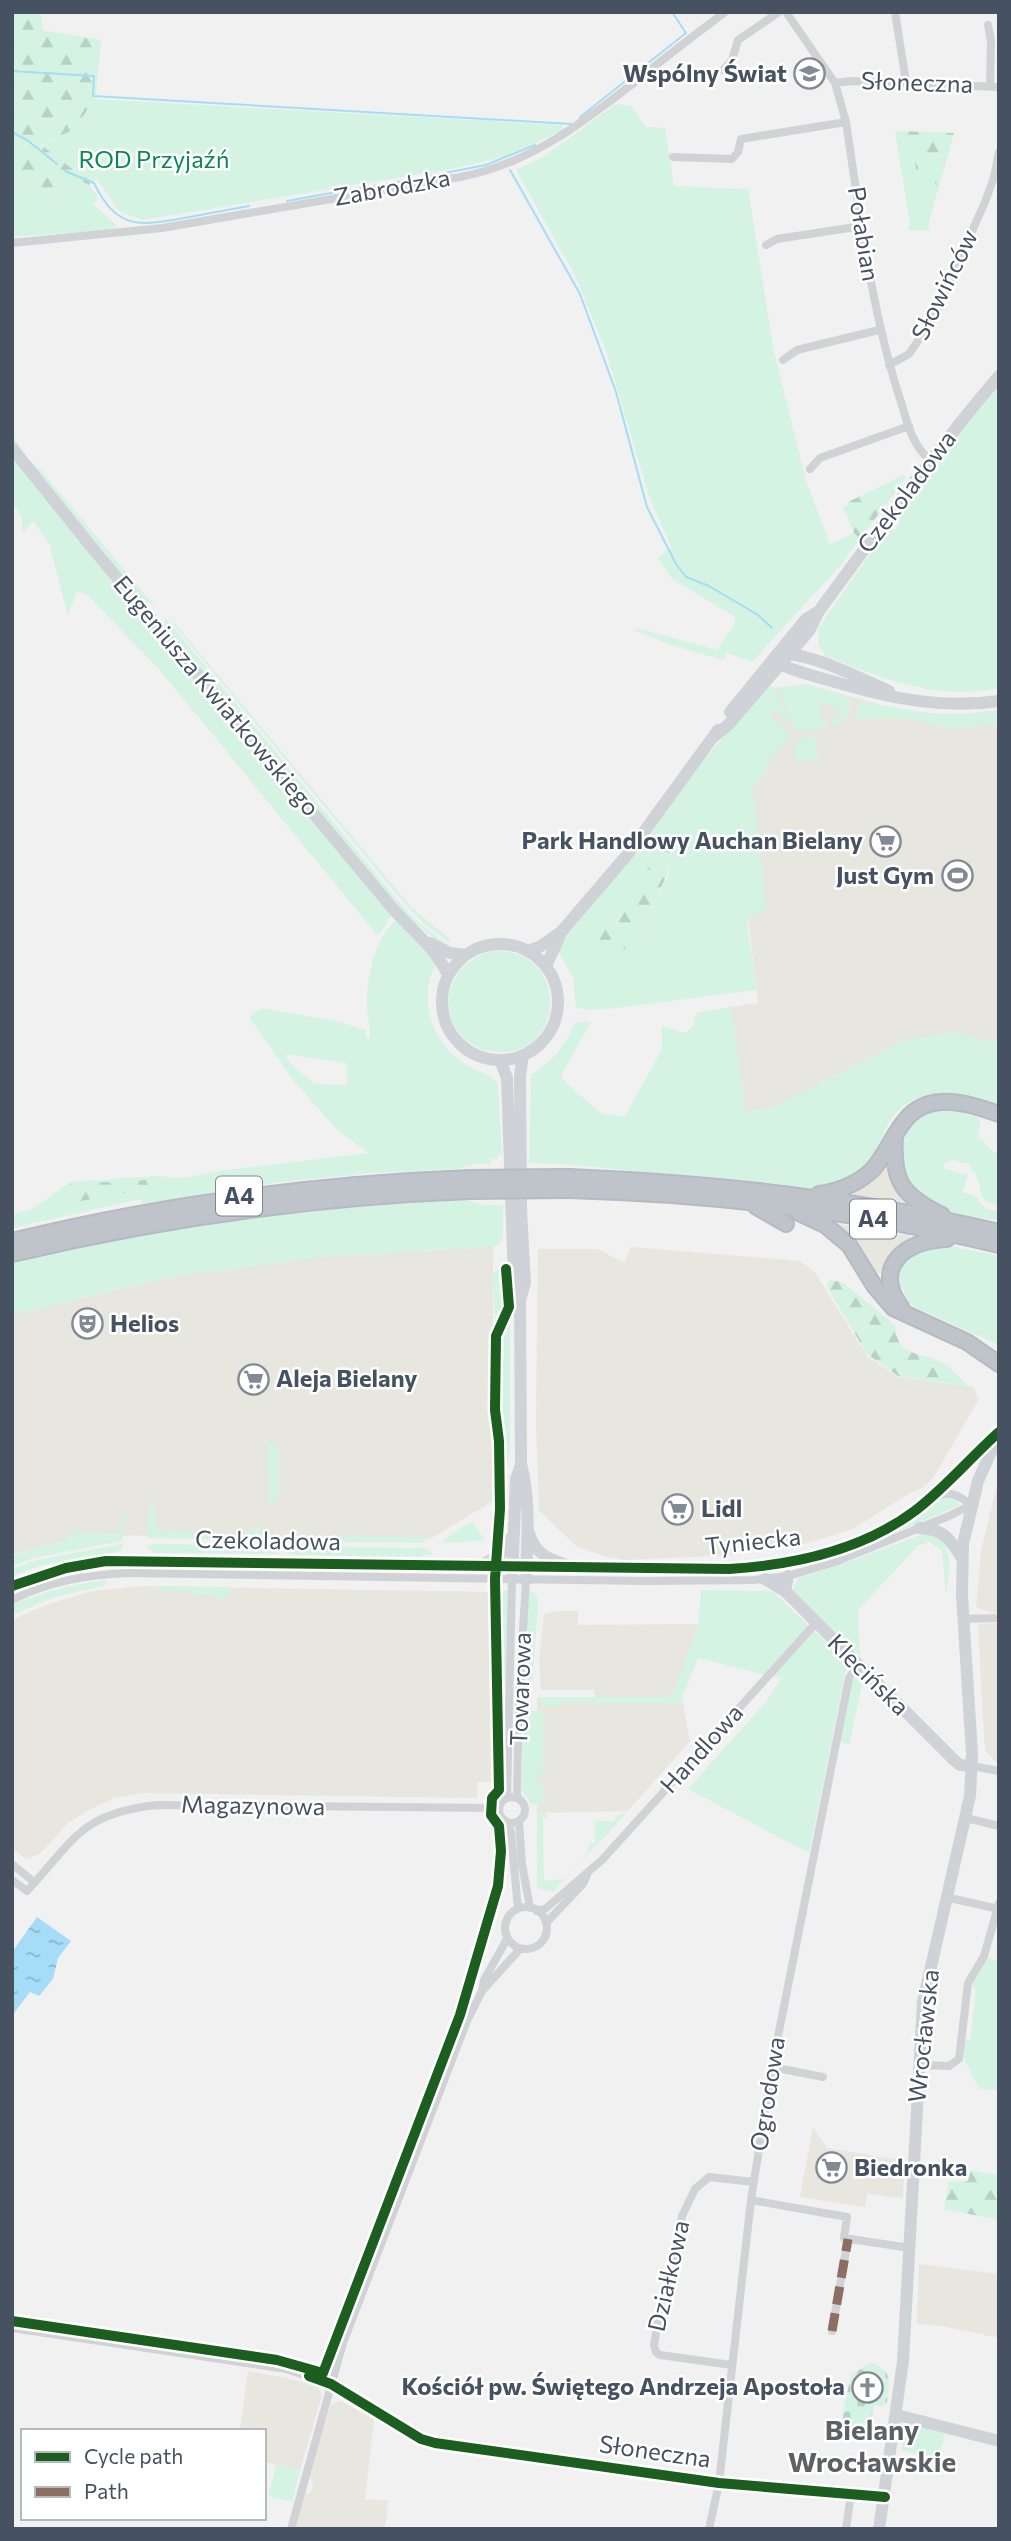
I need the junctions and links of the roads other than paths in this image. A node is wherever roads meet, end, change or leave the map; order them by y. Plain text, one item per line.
1 (725, 12) edge
2 (779, 12) edge
3 (786, 12) edge
4 (894, 12) edge
5 (988, 25) dead end
6 (723, 70) dead end
7 (906, 82) junction
8 (835, 83) junction
9 (994, 86) edge
10 (846, 122) junction
11 (999, 154) edge
12 (673, 158) dead end
13 (862, 226) junction
14 (12, 243) edge
15 (766, 245) dead end
16 (879, 330) junction
17 (783, 360) dead end
18 (889, 365) junction
19 (999, 376) edge
20 (909, 426) junction
21 (12, 448) edge
22 (930, 460) junction
23 (810, 469) dead end
24 (819, 611) junction
25 (809, 631) junction
26 (781, 657) junction
27 (818, 662) junction
28 (912, 700) junction
29 (999, 701) edge
30 (562, 931) junction
31 (425, 941) junction
32 (528, 951) junction
33 (465, 955) junction
34 (546, 966) junction
35 (448, 975) junction
36 (523, 1055) junction
37 (500, 1060) junction
38 (999, 1114) edge
39 (895, 1134) junction
40 (470, 1184) junction
41 (569, 1184) junction
42 (808, 1196) junction
43 (748, 1202) junction
44 (767, 1204) junction
45 (786, 1224) dead end
46 (970, 1225) junction
47 (999, 1232) edge
48 (12, 1241) edge
49 (978, 1241) junction
50 (999, 1245) edge
51 (12, 1254) edge
52 (520, 1301) junction
53 (913, 1318) junction
54 (967, 1342) junction
55 (999, 1350) edge
56 (999, 1364) edge
57 (999, 1433) edge
58 (521, 1464) junction
59 (928, 1501) junction
60 (971, 1505) junction
61 (920, 1528) junction
62 (513, 1530) junction
63 (528, 1530) junction
64 (962, 1558) junction
65 (482, 1565) junction
66 (512, 1565) junction
67 (526, 1566) junction
68 (570, 1566) junction
69 (788, 1576) junction
70 (765, 1579) junction
71 (512, 1580) junction
72 (526, 1580) junction
73 (12, 1586) edge
74 (785, 1591) junction
75 (12, 1600) edge
76 (999, 1618) edge
77 (963, 1619) junction
78 (817, 1623) junction
79 (858, 1665) junction
80 (972, 1766) junction
81 (999, 1771) edge
82 (507, 1798) junction
83 (517, 1798) junction
84 (499, 1808) junction
85 (966, 1818) junction
86 (506, 1821) junction
87 (519, 1821) junction
88 (999, 1826) edge
89 (12, 1864) edge
90 (587, 1875) junction
91 (12, 1880) edge
92 (34, 1882) junction
93 (945, 1897) junction
94 (998, 1907) edge
95 (518, 1909) junction
96 (533, 1909) junction
97 (547, 1923) junction
98 (508, 1939) junction
99 (520, 1949) junction
100 (482, 1991) junction
101 (919, 2065) junction
102 (772, 2067) junction
103 (823, 2077) dead end
104 (754, 2182) junction
105 (751, 2200) junction
106 (848, 2239) junction
107 (910, 2248) junction
108 (12, 2328) edge
109 (832, 2331) dead end
110 (732, 2365) junction
111 (331, 2384) junction
112 (897, 2415) junction
113 (999, 2441) edge
114 (719, 2483) junction
115 (851, 2494) junction
116 (885, 2497) junction
117 (291, 2529) edge
118 (709, 2529) edge
119 (846, 2529) edge
120 (880, 2529) edge

1 - 14 street, Zabrodzka
2 - 6 street
3 - 8 street, Połabian
4 - 7 street
5 - 9 street
7 - 8 street, Słoneczna
7 - 9 street, Słoneczna
8 - 10 street, Połabian
10 - 12 street
10 - 13 street, Połabian
11 - 18 street, Słowińców
13 - 15 street
13 - 16 street, Połabian
16 - 17 street
16 - 18 street, Połabian
18 - 20 street, Połabian
19 - 22 main road, Czekoladowa
20 - 22 street, Połabian
20 - 23 street
21 - 31 main road, Eugeniusza Kwiatkowskiego
22 - 24 main road, Czekoladowa
24 - 25 main road, Czekoladowa
24 - 26 main road, Czekoladowa
25 - 26 main road, Czekoladowa
25 - 27 main road
26 - 27 main road
26 - 28 main road
26 - 30 main road, Czekoladowa
27 - 28 main road
28 - 29 main road
30 - 32 main road, Czekoladowa
30 - 34 main road, Czekoladowa
31 - 33 main road, Eugeniusza Kwiatkowskiego
31 - 35 main road, Eugeniusza Kwiatkowskiego
32 - 33 main road
32 - 34 main road
33 - 35 main road
34 - 36 main road
35 - 37 main road
36 - 37 main road
36 - 52 main road
37 - 52 main road
38 - 39 highway
39 - 42 highway
39 - 46 highway
40 - 41 highway, A4, bridge
40 - 48 highway, A4
40 - 51 highway, A4
41 - 42 highway, A4
41 - 43 highway, A4
42 - 46 highway
43 - 44 highway, A4
43 - 45 highway
44 - 49 highway, A4
44 - 53 highway
46 - 47 highway
49 - 50 highway, A4
49 - 53 highway
52 - 58 main road
53 - 54 highway
54 - 55 highway
54 - 56 highway
57 - 59 street, Tyniecka
57 - 60 main road, Wrocławska
58 - 62 main road
58 - 63 main road
59 - 60 street
59 - 68 street, Tyniecka
60 - 61 street, Tyniecka
60 - 64 main road, Wrocławska
61 - 64 main road
61 - 69 street, Tyniecka
62 - 65 main road
62 - 66 main road
63 - 67 main road
63 - 68 main road
64 - 77 main road, Wrocławska
65 - 66 street, Czekoladowa
65 - 73 street, Czekoladowa
66 - 67 street, Tyniecka
66 - 71 main road
67 - 68 street, Tyniecka
67 - 72 main road
69 - 70 street, Tyniecka
69 - 74 main road
70 - 72 street, Tyniecka
70 - 74 main road, Klecińska
71 - 72 street, Czekoladowa
71 - 75 street, Czekoladowa
71 - 82 street, Towarowa
72 - 83 street, Towarowa
74 - 78 main road, Klecińska
76 - 77 street
77 - 80 main road, Wrocławska
78 - 79 main road, Klecińska
78 - 90 street, Handlowa
79 - 80 main road, Klecińska
79 - 102 street, Ogrodowa
80 - 81 street
80 - 85 main road, Wrocławska
82 - 83 street
82 - 84 street
83 - 87 street
84 - 86 street
84 - 92 street, Magazynowa
85 - 88 street
85 - 93 main road, Wrocławska
86 - 87 street
86 - 95 street
87 - 96 street
89 - 92 street
90 - 96 street, Handlowa
90 - 97 street, Handlowa
91 - 92 street, Magazynowa
93 - 94 street
93 - 101 main road, Wrocławska
94 - 101 street
95 - 96 street
95 - 98 street
96 - 97 street
97 - 99 street
98 - 99 street
98 - 100 street
99 - 100 street
100 - 111 street
101 - 107 main road, Wrocławska
102 - 103 street
102 - 104 street, Ogrodowa
104 - 105 street, Ogrodowa
104 - 110 street, Działkowa
105 - 106 street
105 - 110 street, Ogrodowa
106 - 107 street
106 - 109 street
107 - 112 main road, Wrocławska
108 - 111 street, Słoneczna
110 - 114 street, Ogrodowa
111 - 114 street, Słoneczna
111 - 117 street
112 - 113 main road
112 - 116 main road, Wrocławska
114 - 115 street, Słoneczna
114 - 118 street, Ogrodowa
115 - 116 street, Słoneczna
115 - 119 street
116 - 120 main road, Wrocławska

